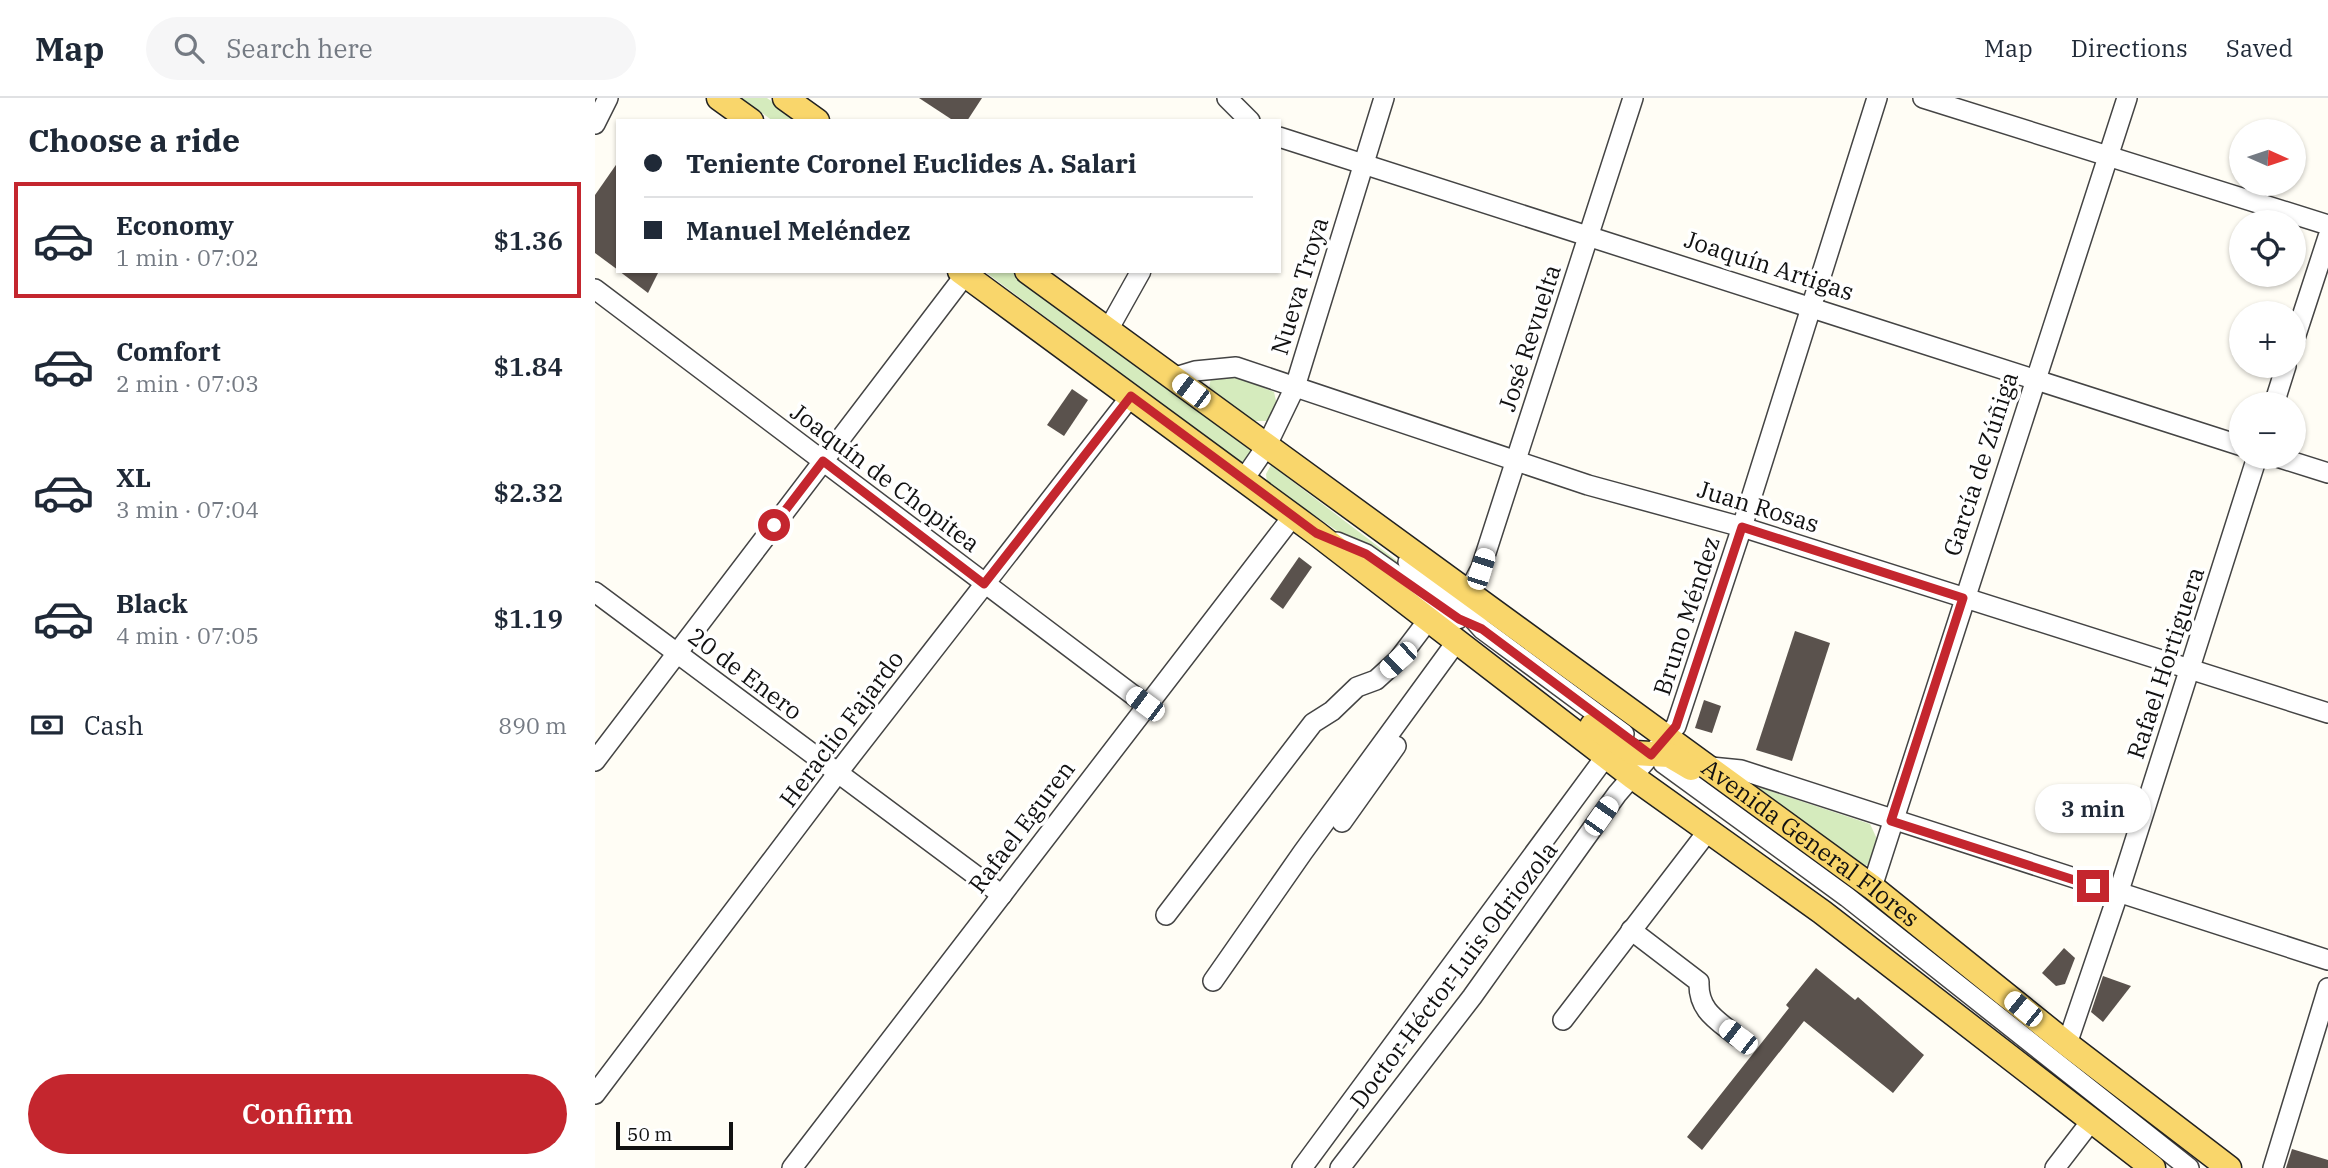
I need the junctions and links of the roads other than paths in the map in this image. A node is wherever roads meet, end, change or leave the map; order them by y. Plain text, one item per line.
1 (608, 98) edge
2 (719, 98) edge
3 (785, 98) edge
4 (1384, 98) edge
5 (1633, 98) edge
6 (1877, 98) edge
7 (1923, 98) edge
8 (2127, 98) edge
9 (1228, 108) edge
10 (748, 119) edge
11 (814, 119) edge
12 (1246, 119) edge
13 (595, 124) edge
14 (1281, 138) edge
15 (2107, 158) junction
16 (1363, 164) junction
17 (2328, 225) edge
18 (1590, 235) junction
19 (2328, 237) edge
20 (963, 273) edge
21 (1030, 273) edge
22 (1140, 273) edge
23 (595, 289) edge
24 (2306, 304) edge
25 (1811, 305) junction
26 (1108, 330) junction
27 (1172, 377) junction
28 (2035, 379) junction
29 (1295, 387) junction
30 (1131, 396) junction
31 (2229, 442) edge
32 (1266, 447) junction
33 (823, 461) junction
34 (1515, 461) junction
35 (2306, 466) edge
36 (2253, 469) edge
37 (2328, 473) edge
38 (1244, 479) junction
39 (1293, 516) junction
40 (1742, 527) junction
41 (1380, 530) junction
42 (1316, 533) junction
43 (984, 584) junction
44 (1469, 591) junction
45 (595, 592) edge
46 (1963, 598) junction
47 (1429, 619) junction
48 (1482, 629) junction
49 (1463, 645) junction
50 (676, 654) junction
51 (2189, 670) junction
52 (1513, 683) junction
53 (1145, 704) junction
54 (2328, 713) edge
55 (1660, 746) junction
56 (1607, 756) junction
57 (595, 761) edge
58 (1711, 767) junction
59 (838, 774) junction
60 (1633, 777) junction
61 (1749, 796) junction
62 (1891, 821) junction
63 (1342, 822) dead end
64 (1709, 831) junction
65 (1872, 887) junction
66 (2118, 894) junction
67 (1002, 895) junction
68 (1166, 915) dead end
69 (1631, 930) junction
70 (2328, 960) edge
71 (1213, 981) dead end
72 (2328, 988) edge
73 (1563, 1020) dead end
74 (1738, 1037) dead end
75 (2067, 1044) junction
76 (595, 1094) edge
77 (2092, 1120) junction
78 (792, 1168) edge
79 (1302, 1168) edge
80 (1340, 1168) edge
81 (2055, 1168) edge
82 (2153, 1168) edge
83 (2189, 1168) edge
84 (2229, 1168) edge
85 (2273, 1168) edge

1 - 13 street
2 - 10 main road
3 - 11 main road
4 - 16 street, Nueva Troya
5 - 18 street, José Revuelta
6 - 25 street, Bruno Méndez
7 - 15 street
8 - 15 street, García de Zúñiga
9 - 12 street
14 - 16 street, Joaquín Artigas
15 - 17 street
15 - 28 street, García de Zúñiga
16 - 18 street, Joaquín Artigas
16 - 29 street, Nueva Troya
18 - 25 street, Joaquín Artigas
18 - 34 street, José Revuelta
19 - 24 street
20 - 30 main road, Avenida General Flores
20 - 33 street
21 - 26 main road, Avenida General Flores
22 - 26 street
23 - 33 street, Joaquín de Chopitea
25 - 28 street, Joaquín Artigas
25 - 40 street, Bruno Méndez
26 - 27 main road, Avenida General Flores
27 - 29 street, Juan Rosas
27 - 32 main road, Avenida General Flores
28 - 31 street, Joaquín Artigas
28 - 46 street, García de Zúñiga
29 - 32 street, Nueva Troya
29 - 34 street, Juan Rosas
30 - 38 main road, Avenida General Flores
30 - 43 street, Heraclio Fajardo
32 - 38 street, Nueva Troya
32 - 41 main road, Avenida General Flores
33 - 43 street, Joaquín de Chopitea
33 - 50 street
34 - 40 street, Juan Rosas
34 - 44 street, José Revuelta
35 - 37 street
36 - 51 street, Rafael Hortiguera
38 - 39 main road, Avenida General Flores
39 - 42 main road, Avenida General Flores
39 - 53 street, Rafael Eguren
40 - 46 street, Juan Rosas
40 - 55 street, Bruno Méndez
41 - 44 main road, Avenida General Flores
41 - 48 street, Avenida General Flores
42 - 47 main road, Avenida General Flores
42 - 48 street, Avenida General Flores
43 - 53 street, Joaquín de Chopitea
43 - 59 street, Heraclio Fajardo
44 - 55 main road, Avenida General Flores
45 - 50 street, 20 de Enero
46 - 51 street, Juan Rosas
46 - 62 street, García de Zúñiga
47 - 49 main road, Avenida General Flores
47 - 68 street
48 - 55 street, Avenida General Flores
49 - 52 main road, Avenida General Flores
49 - 63 street
49 - 71 street
50 - 57 street
50 - 59 street, 20 de Enero
51 - 54 street, Juan Rosas
51 - 66 street, Rafael Hortiguera
52 - 55 main road
52 - 56 main road, Avenida General Flores
53 - 67 street, Rafael Eguren
55 - 58 main road, Avenida General Flores
55 - 60 street, Bruno Méndez
55 - 61 main road
55 - 83 street, Avenida General Flores
56 - 60 main road, Avenida General Flores
56 - 79 street
58 - 61 main road, Avenida General Flores
58 - 62 street
59 - 67 street, 20 de Enero
59 - 76 street, Heraclio Fajardo
60 - 64 main road, Avenida General Flores
60 - 80 street, Doctor Héctor Luis Odriozola
61 - 65 main road, Avenida General Flores
62 - 65 street, García de Zúñiga
62 - 66 street
64 - 69 street
64 - 77 main road, Avenida General Flores
65 - 75 main road, Avenida General Flores
66 - 70 street
66 - 75 street, Rafael Hortiguera
67 - 78 street, Rafael Eguren
69 - 73 street
69 - 74 street
72 - 85 street
75 - 84 main road, Avenida General Flores
77 - 81 street
77 - 82 main road, Avenida General Flores

